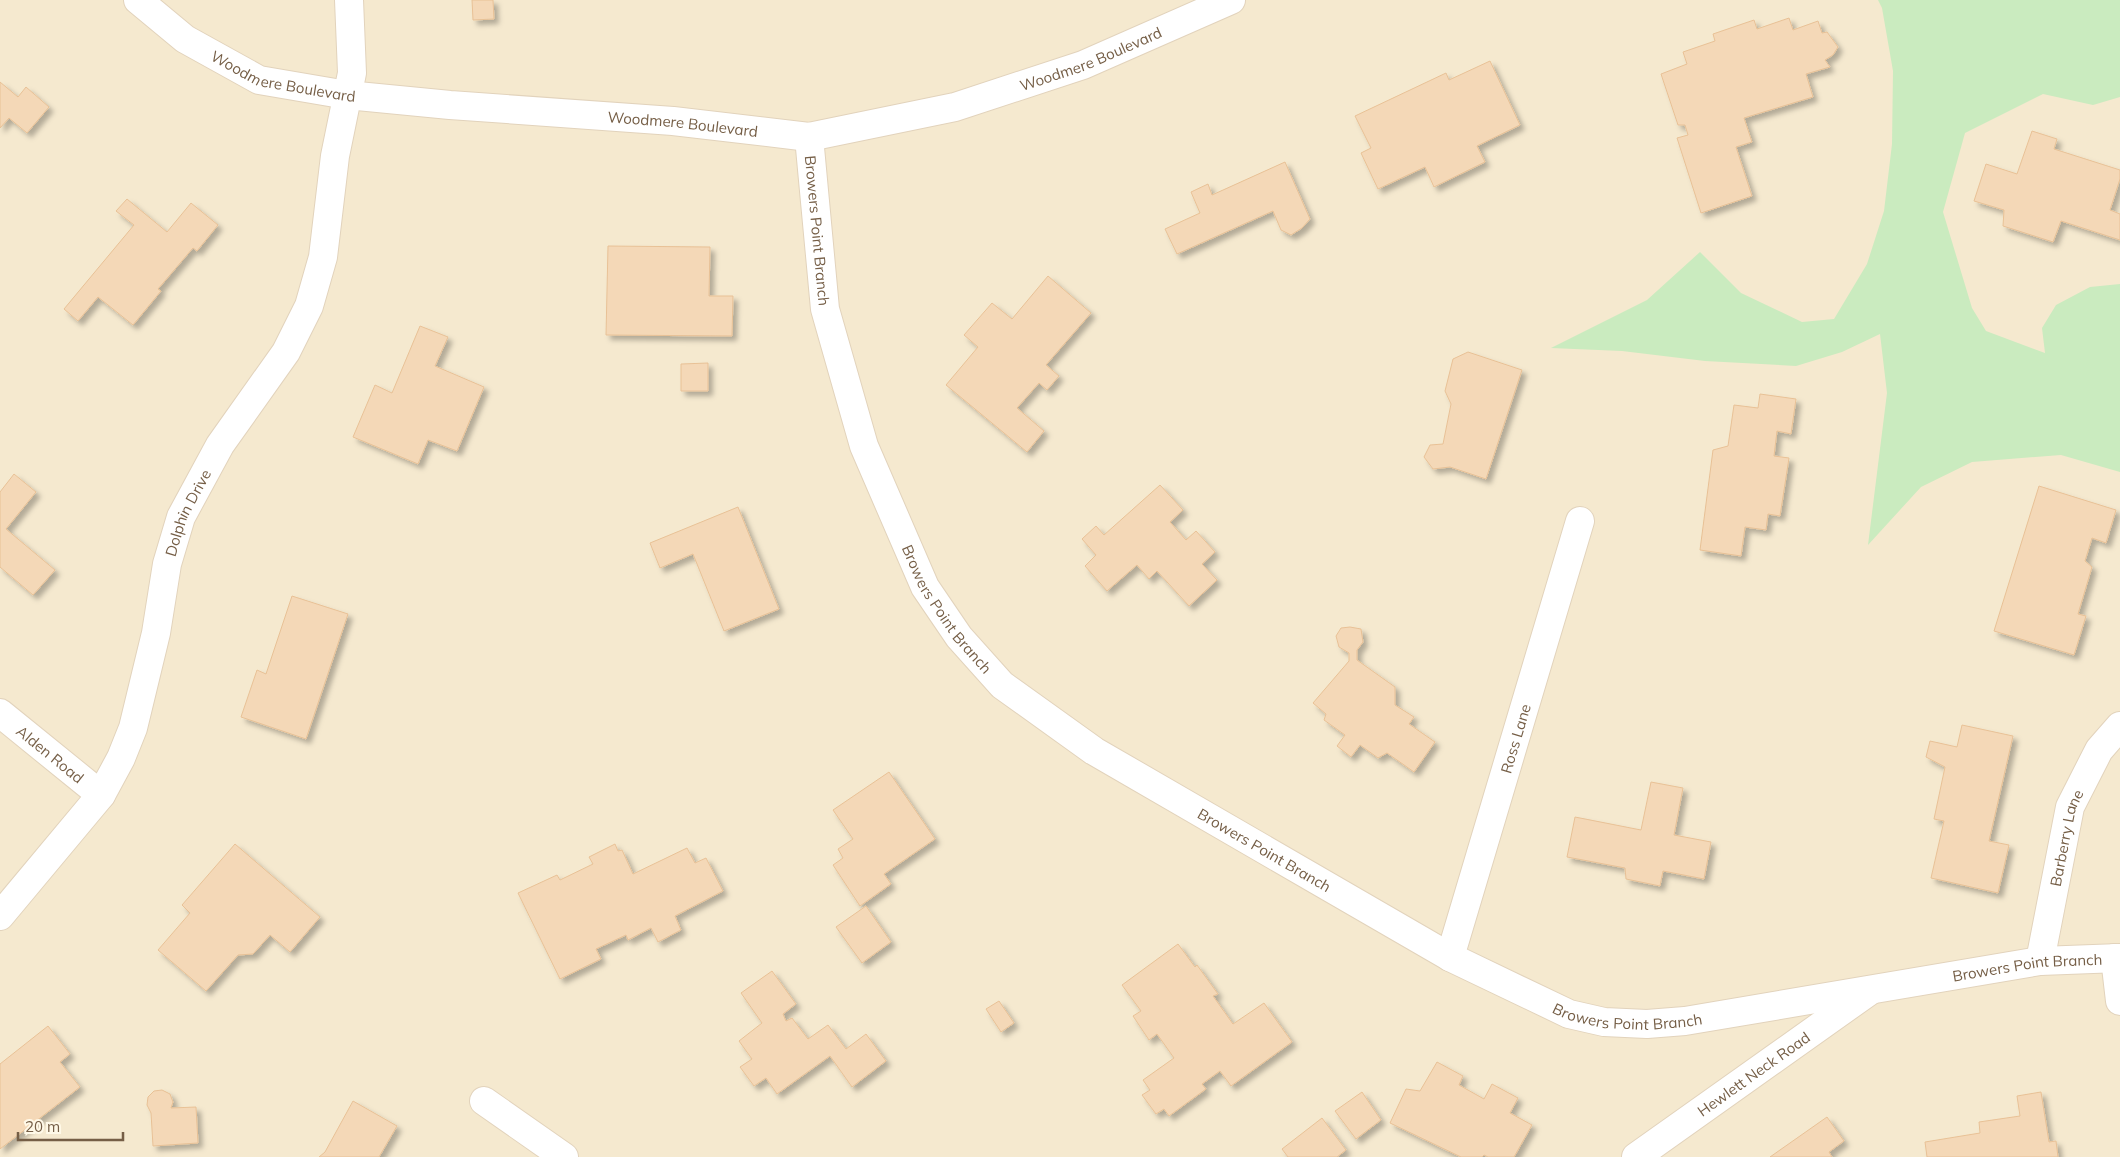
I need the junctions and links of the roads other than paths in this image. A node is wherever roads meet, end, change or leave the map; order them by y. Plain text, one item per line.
1 (138, 0) edge
2 (349, 0) edge
3 (1231, 0) edge
4 (347, 95) junction
5 (809, 137) junction
6 (1580, 521) dead end
7 (0, 712) edge
8 (2120, 726) edge
9 (101, 795) junction
10 (0, 916) edge
11 (1450, 957) junction
12 (2118, 958) edge
13 (2040, 961) junction
14 (1872, 990) junction
15 (2120, 1001) edge
16 (484, 1101) dead end
17 (564, 1157) edge
18 (1636, 1157) edge

1 - 4 street, Woodmere Boulevard
2 - 4 street, Dolphin Drive
3 - 5 street, Woodmere Boulevard
4 - 5 street, Woodmere Boulevard
4 - 9 street, Dolphin Drive
5 - 11 street, Browers Point Branch
6 - 11 street, Ross Lane
7 - 9 street, Alden Road
8 - 13 street, Barberry Lane
9 - 10 street, Dolphin Drive
11 - 14 street, Browers Point Branch
12 - 13 street, Browers Point Branch
12 - 15 street
13 - 14 street, Browers Point Branch
14 - 18 street, Hewlett Neck Road
16 - 17 street

